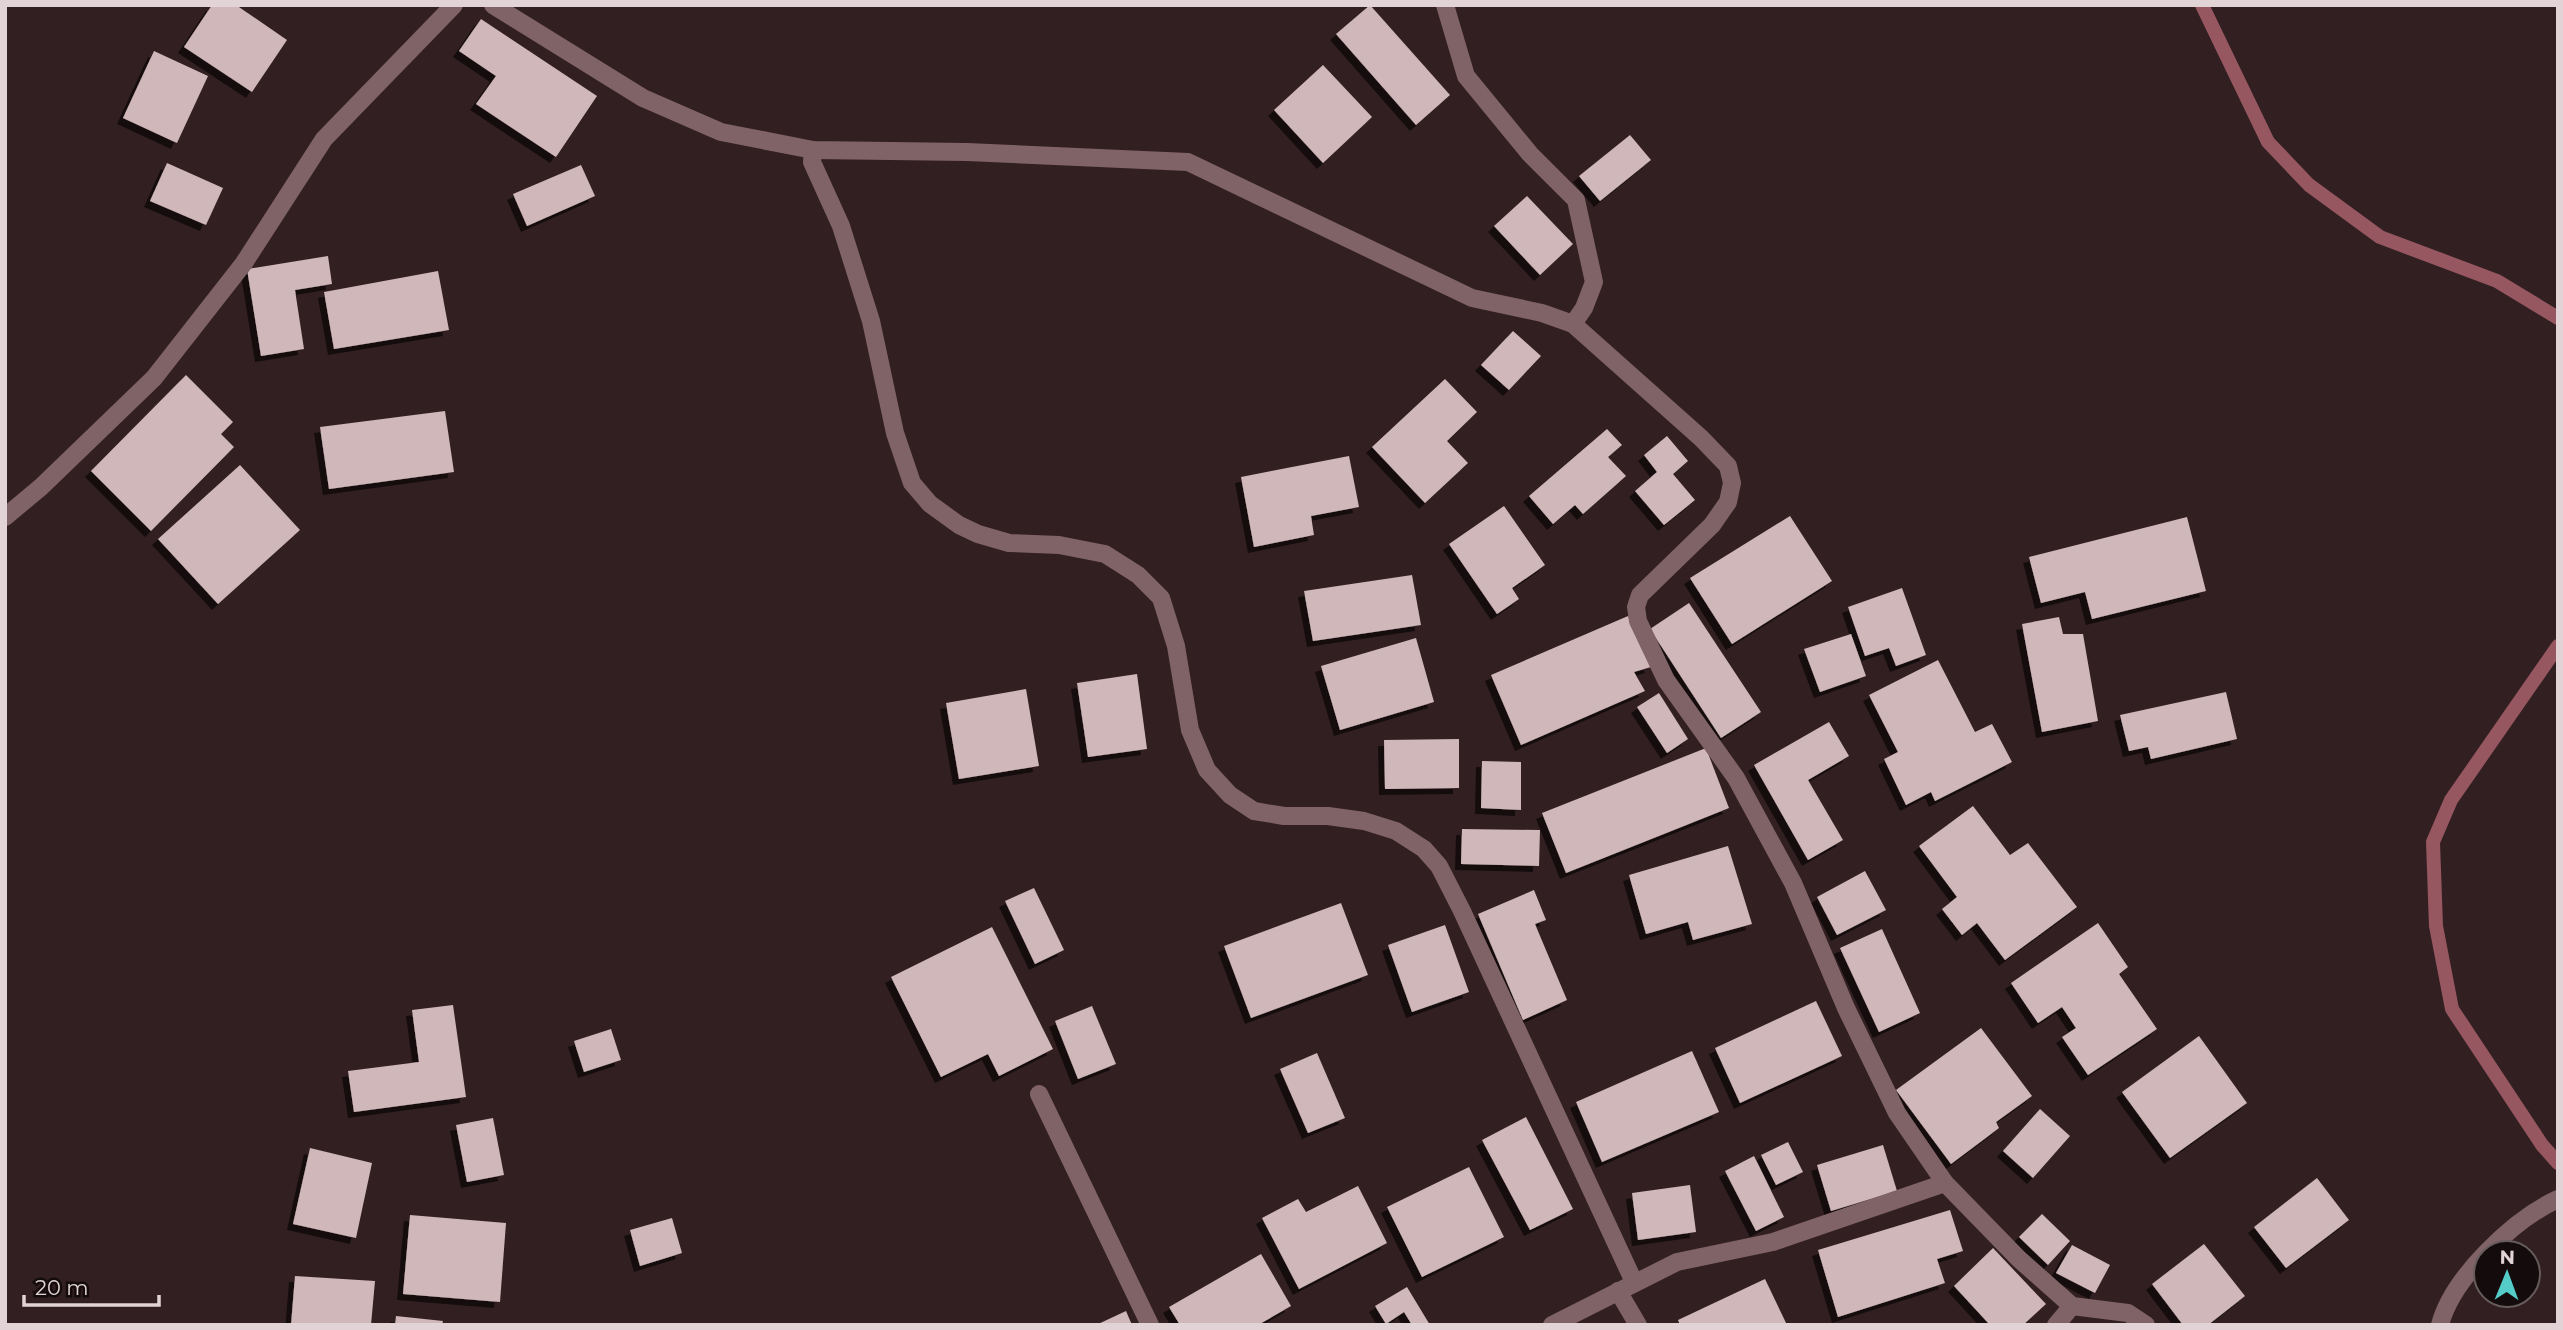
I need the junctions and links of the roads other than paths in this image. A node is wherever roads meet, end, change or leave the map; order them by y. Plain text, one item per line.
1 (454, 5) edge
2 (494, 5) edge
3 (1445, 5) edge
4 (813, 150) junction
5 (1573, 324) junction
6 (5, 517) edge
7 (1039, 1094) dead end
8 (1945, 1183) junction
9 (2558, 1199) edge
10 (1634, 1282) junction
11 (1619, 1291) junction
12 (2072, 1306) junction
13 (1150, 1325) edge
14 (1552, 1325) edge
15 (1638, 1325) edge
16 (2056, 1325) edge
17 (2146, 1325) edge
18 (2440, 1325) edge

1 - 6 street
2 - 4 street
3 - 5 street
4 - 5 street
4 - 10 street
5 - 8 street
7 - 13 street
8 - 10 street
8 - 12 street
9 - 18 street
10 - 11 street
11 - 14 street
11 - 15 street
12 - 16 street
12 - 17 street

